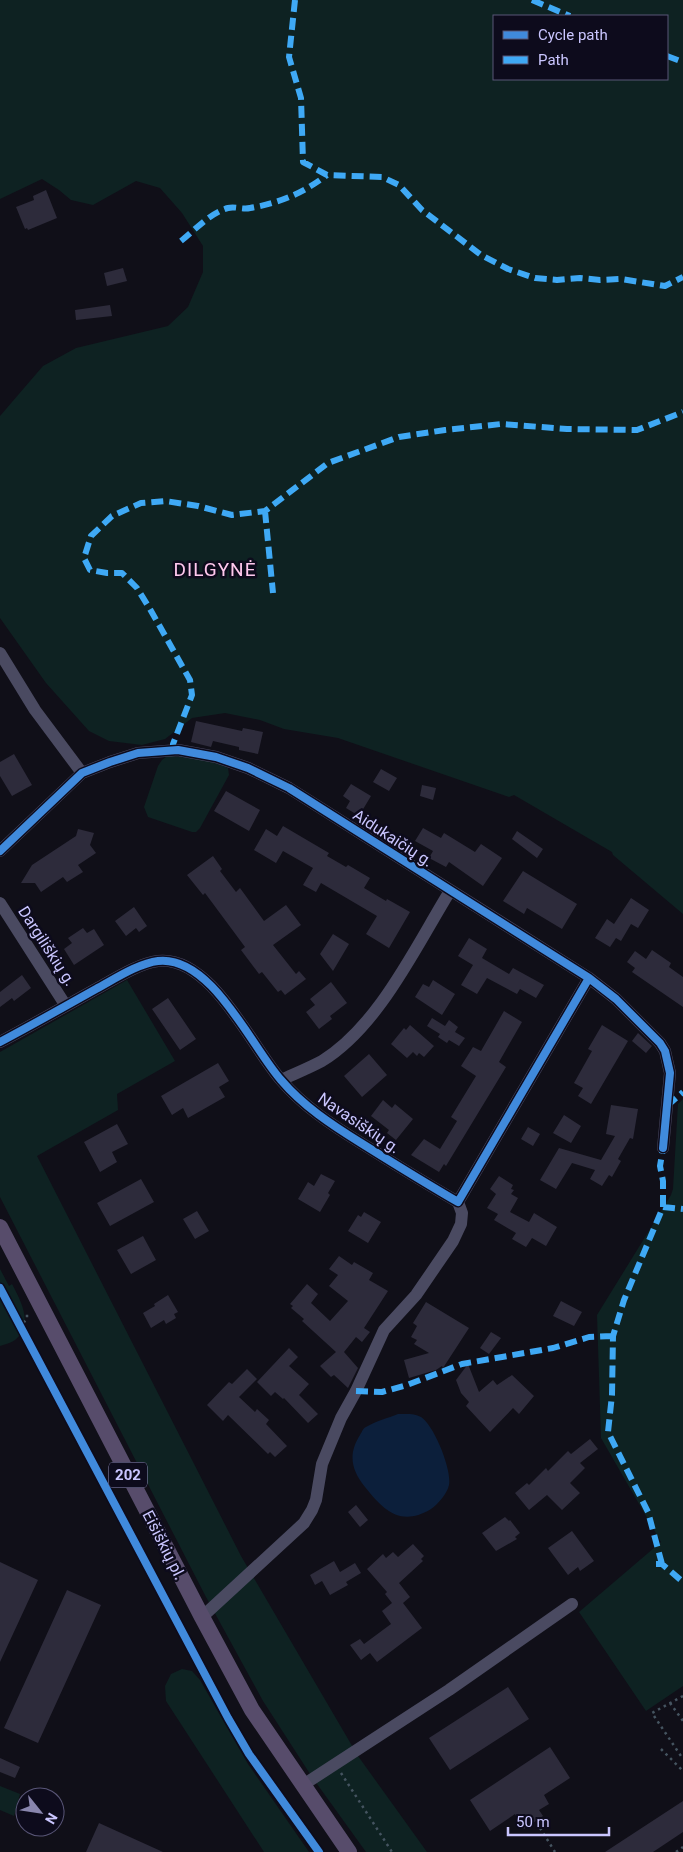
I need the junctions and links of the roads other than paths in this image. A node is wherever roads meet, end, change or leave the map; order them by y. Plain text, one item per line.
1 (0, 653) edge
2 (82, 774) junction
3 (0, 851) edge
4 (450, 891) junction
5 (0, 903) edge
6 (589, 978) junction
7 (66, 1006) junction
8 (0, 1042) edge
9 (281, 1080) junction
10 (663, 1148) dead end
11 (458, 1202) junction
12 (0, 1226) edge
13 (572, 1604) dead end
14 (202, 1617) junction
15 (303, 1785) junction
16 (349, 1852) edge

1 - 2 street
2 - 3 street, Aidukaičių g.
2 - 4 street, Aidukaičių g.
4 - 6 street, Aidukaičių g.
4 - 9 street
5 - 7 street, Dargiliškių g.
6 - 10 street, Aidukaičių g.
6 - 11 street
7 - 8 street, Navasiškių g.
7 - 9 street, Navasiškių g.
9 - 11 street, Navasiškių g.
11 - 14 street
12 - 14 main road, Eišiškių pl. / 202
13 - 15 street
14 - 15 main road, Eišiškių pl. / 202
15 - 16 main road, Eišiškių pl. / 202

